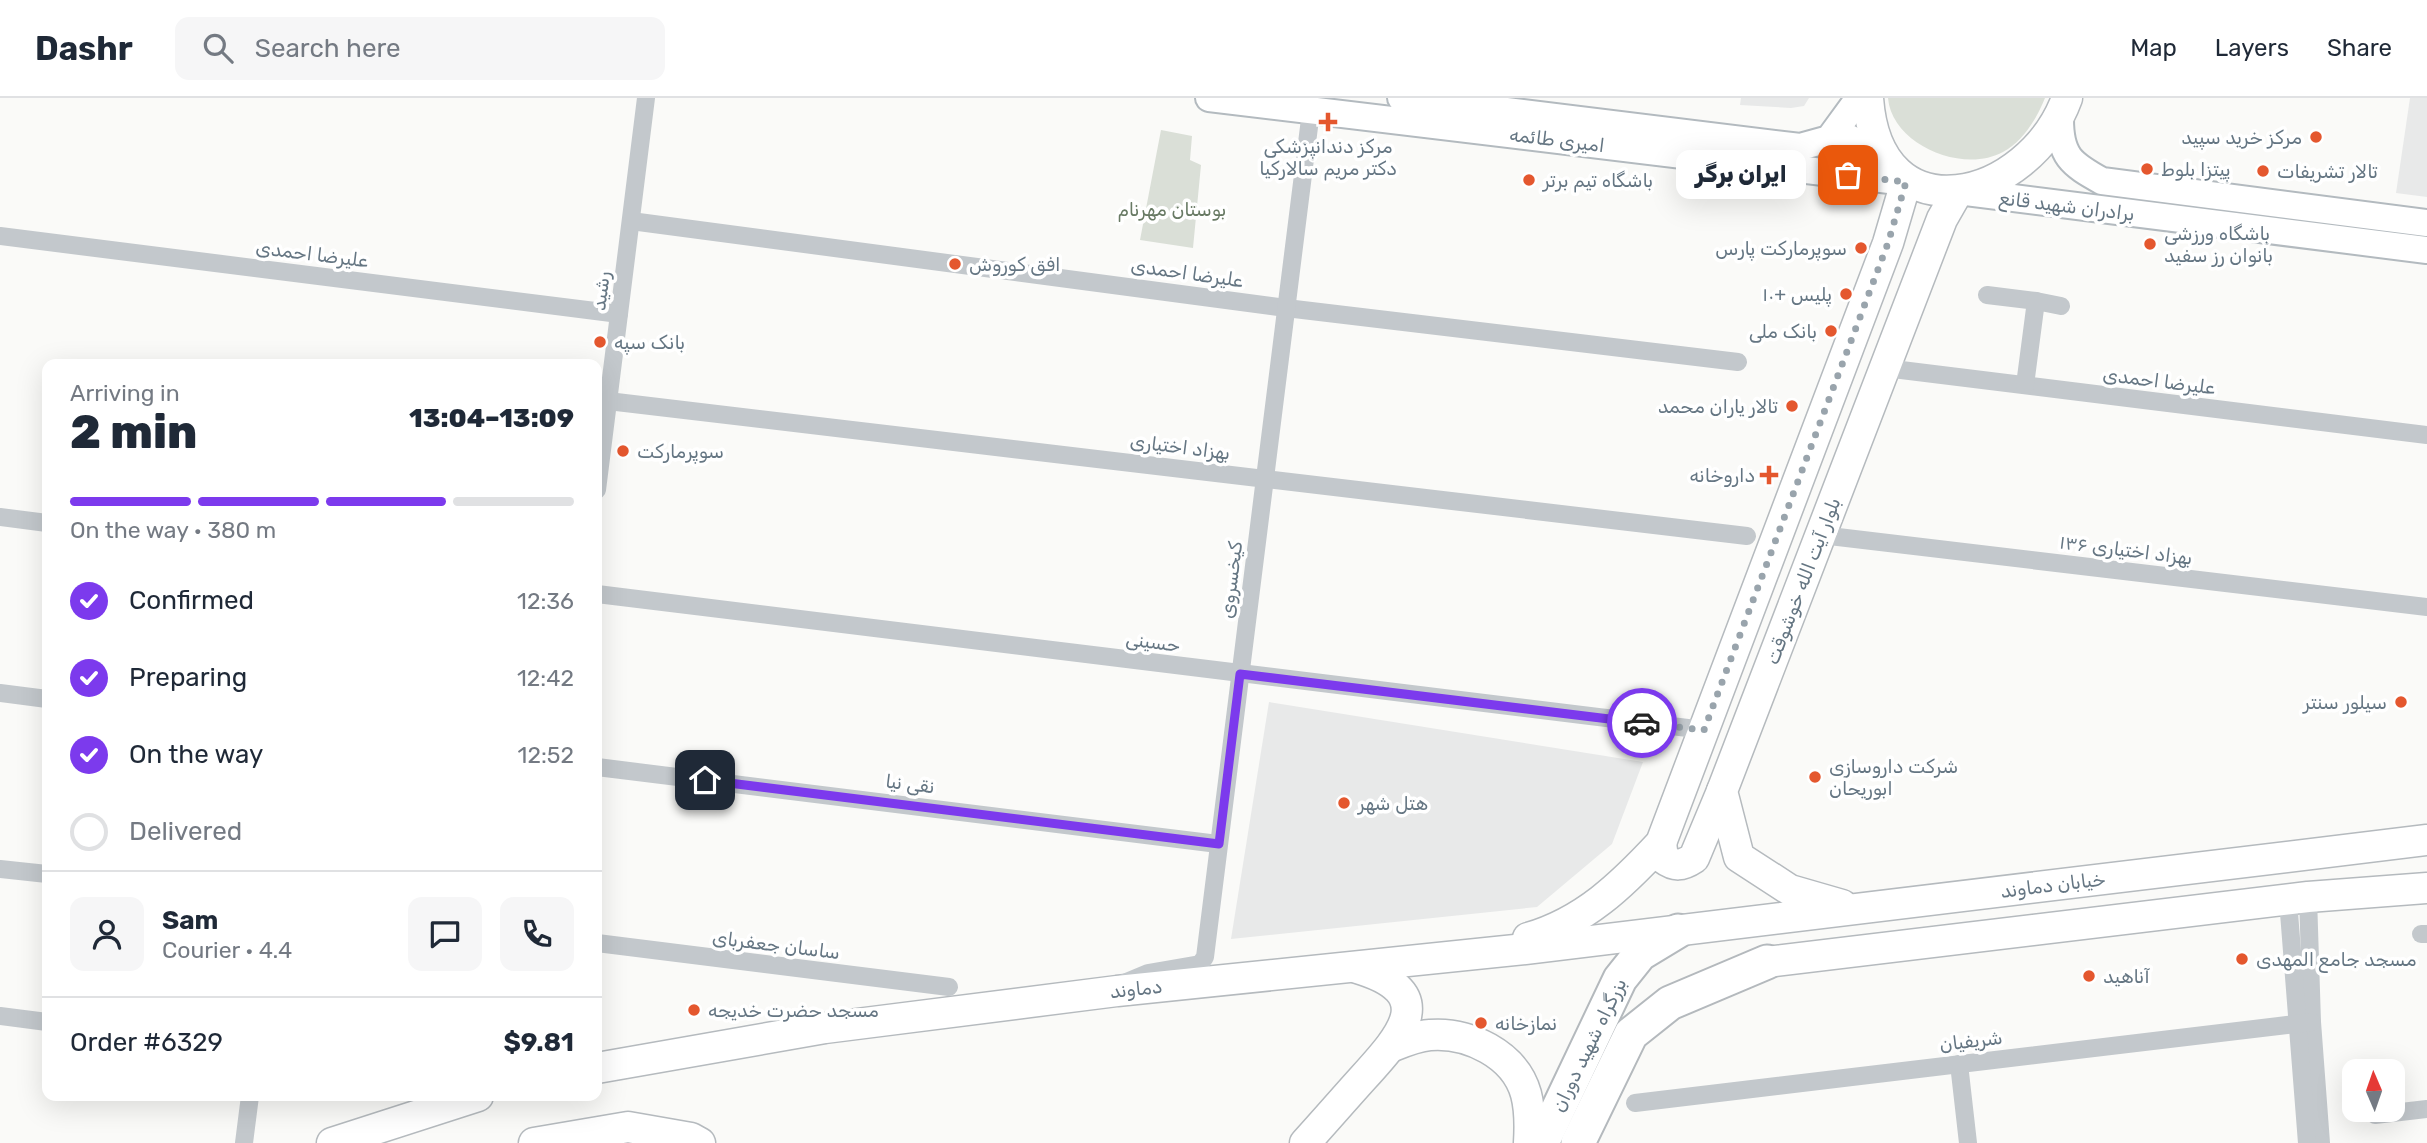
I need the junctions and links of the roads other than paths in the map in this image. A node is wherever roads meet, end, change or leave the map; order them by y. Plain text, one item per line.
1 (646, 98) edge
2 (1209, 98) edge
3 (1401, 98) edge
4 (1859, 98) edge
5 (1868, 98) edge
6 (2063, 108) edge
7 (1311, 111) junction
8 (1829, 139) junction
9 (1848, 175) junction
10 (1906, 182) junction
11 (1958, 191) junction
12 (631, 221) junction
13 (2427, 223) edge
14 (0, 236) edge
15 (2427, 250) edge
16 (1987, 295) dead end
17 (2036, 301) junction
18 (2061, 306) dead end
19 (1286, 308) junction
20 (619, 314) junction
21 (1738, 362) dead end
22 (1885, 368) junction
23 (2025, 385) junction
24 (608, 401) junction
25 (2427, 435) edge
26 (602, 449) edge
27 (1265, 478) junction
28 (0, 517) edge
29 (42, 522) edge
30 (1821, 535) junction
31 (1747, 536) dead end
32 (602, 595) edge
33 (2427, 607) edge
34 (1240, 674) junction
35 (0, 693) edge
36 (42, 698) edge
37 (1704, 730) junction
38 (602, 768) edge
39 (1722, 790) junction
40 (2424, 840) edge
41 (1661, 843) junction
42 (1219, 844) junction
43 (0, 869) edge
44 (42, 873) edge
45 (2427, 888) edge
46 (2298, 899) junction
47 (1852, 908) junction
48 (1678, 931) junction
49 (602, 944) edge
50 (1473, 954) junction
51 (1767, 962) joint
52 (1353, 967) junction
53 (949, 987) dead end
54 (1117, 991) junction
55 (0, 1016) edge
56 (42, 1021) edge
57 (2305, 1022) junction
58 (1393, 1046) junction
59 (602, 1055) edge
60 (654, 1058) junction
61 (1959, 1064) junction
62 (602, 1067) edge
63 (249, 1101) edge
64 (462, 1101) edge
65 (1635, 1102) dead end
66 (2427, 1109) edge
67 (2405, 1112) edge
68 (244, 1143) edge
69 (331, 1143) edge
70 (534, 1143) edge
71 (700, 1143) edge
72 (1305, 1143) edge
73 (1529, 1143) edge
74 (1542, 1143) edge
75 (1578, 1143) edge
76 (1968, 1143) edge
77 (2307, 1143) edge
78 (2321, 1143) edge

1 - 12 street, رشید
2 - 7 main road, امیری طائمه
3 - 8 main road, امیری طائمه
4 - 8 main road
5 - 10 main road
6 - 11 main road
6 - 13 main road, برادران شهید قانع
7 - 9 main road, امیری طائمه
7 - 19 street, کیخسروی
8 - 9 main road
9 - 10 main road, امیری طائمه
10 - 11 main road
10 - 37 main road, بلوار آیت الله خوشوقت
11 - 15 main road, برادران شهید قانع
11 - 22 main road, بلوار آیت الله خوشوقت
12 - 19 street, علیرضا احمدی
12 - 20 street, رشید
14 - 20 street, علیرضا احمدی
16 - 17 street
17 - 18 street
17 - 23 street
19 - 21 street, علیرضا احمدی
19 - 27 street, کیخسروی
20 - 24 street, رشید
22 - 23 street, علیرضا احمدی
22 - 30 main road, بلوار آیت الله خوشوقت
23 - 25 street, علیرضا احمدی
24 - 26 street, رشید
24 - 27 street, بهزاد اختیاری
27 - 31 street, بهزاد اختیاری
27 - 34 street, کیخسروی
28 - 29 street
30 - 33 street, بهزاد اختیاری ۱۳۶
30 - 39 main road, بلوار آیت الله خوشوقت
32 - 34 street, حسینی
34 - 37 street, حسینی
34 - 42 street, کیخسروی
35 - 36 street
37 - 41 main road, بلوار آیت الله خوشوقت
38 - 42 street, نقی نیا
39 - 41 main road, بلوار آیت الله خوشوقت
39 - 47 main road
40 - 47 main road, خیابان دماوند
41 - 50 main road, بلوار آیت الله خوشوقت
42 - 54 street, کیخسروی
43 - 44 street
45 - 46 main road
46 - 51 main road
46 - 57 street
47 - 48 main road, خیابان دماوند
48 - 50 main road, دماوند
48 - 74 highway, بزرگراه شهید دوران
49 - 53 street, ساسان جعفربای
50 - 52 main road, دماوند
51 - 75 highway, بزرگراه شهید دوران
52 - 54 main road, دماوند
52 - 58 main road
54 - 60 main road, دماوند
55 - 56 street
57 - 61 street, شریفیان
57 - 77 street
57 - 78 street
58 - 72 main road
58 - 73 main road
59 - 60 street
60 - 62 main road, دماوند
61 - 65 street, شریفیان
61 - 76 street
63 - 68 street
64 - 69 main road
66 - 67 street
70 - 71 main road

